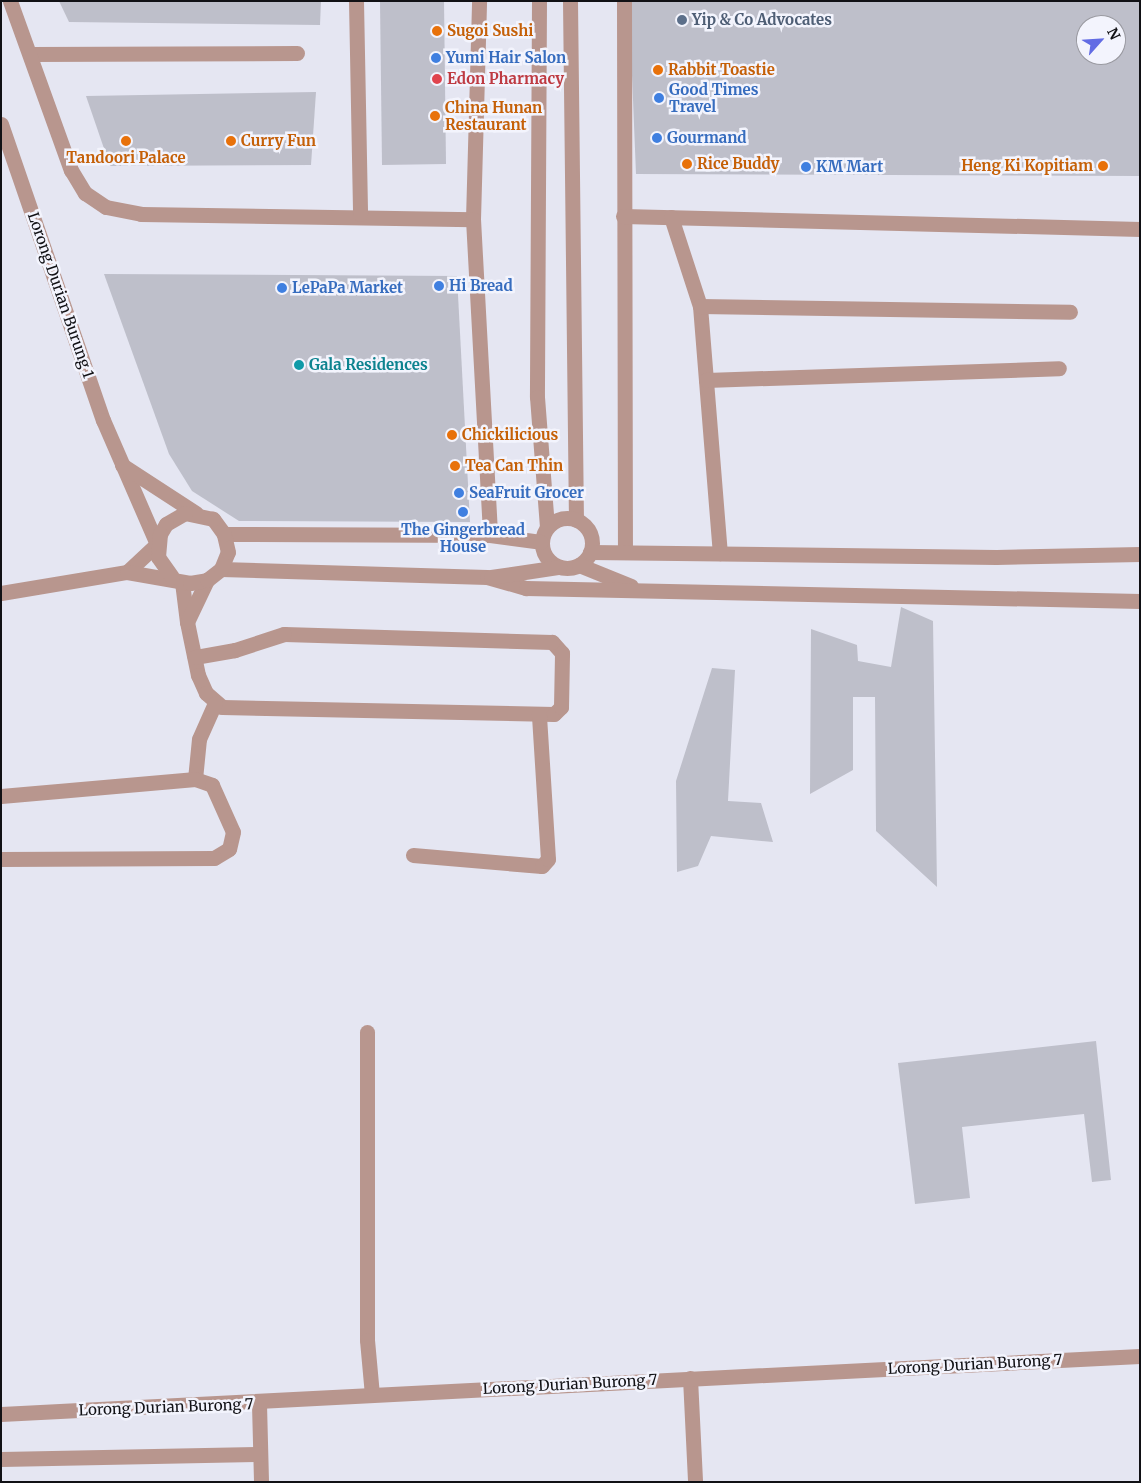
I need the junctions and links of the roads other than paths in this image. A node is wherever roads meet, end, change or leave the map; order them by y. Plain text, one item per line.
1 (10, 1) edge
2 (356, 1) edge
3 (480, 1) edge
4 (539, 1) edge
5 (570, 1) edge
6 (624, 1) edge
7 (297, 53) dead end
8 (31, 54) junction
9 (1, 124) edge
10 (360, 214) junction
11 (623, 216) junction
12 (671, 217) junction
13 (473, 219) junction
14 (1140, 229) edge
15 (700, 306) junction
16 (1070, 312) dead end
17 (1059, 368) dead end
18 (706, 380) junction
19 (122, 465) junction
20 (196, 513) junction
21 (576, 520) junction
22 (547, 527) junction
23 (224, 534) junction
24 (490, 535) junction
25 (542, 542) junction
26 (157, 544) junction
27 (590, 552) junction
28 (625, 552) junction
29 (720, 553) junction
30 (1140, 554) edge
31 (579, 565) junction
32 (559, 566) junction
33 (221, 569) junction
34 (127, 572) junction
35 (487, 577) junction
36 (177, 579) junction
37 (207, 580) junction
38 (647, 591) junction
39 (1, 593) edge
40 (1140, 601) edge
41 (188, 622) junction
42 (195, 657) junction
43 (215, 703) junction
44 (539, 714) junction
45 (195, 779) junction
46 (1, 796) edge
47 (413, 855) dead end
48 (1, 859) edge
49 (367, 1032) dead end
50 (1140, 1356) edge
51 (690, 1378) junction
52 (372, 1395) junction
53 (259, 1404) junction
54 (1, 1414) edge
55 (260, 1454) junction
56 (1, 1459) edge
57 (261, 1482) edge
58 (694, 1482) edge

1 - 8 street
2 - 10 street
3 - 13 street
4 - 22 street
5 - 21 street
6 - 11 street
7 - 8 street
8 - 10 street
9 - 19 street, Lorong Durian Burung 1
10 - 13 street
11 - 12 street
11 - 28 street
12 - 14 street
12 - 15 street
13 - 24 street
15 - 16 street
15 - 18 street
17 - 18 street
18 - 29 street
19 - 20 street
19 - 26 street, Lorong Durian Burung 1
20 - 23 street
20 - 26 street
21 - 22 street
21 - 27 street
22 - 25 street
23 - 24 street
23 - 33 street
24 - 25 street
25 - 32 street
26 - 34 street
26 - 36 street
27 - 28 street
27 - 31 street
28 - 29 street
29 - 30 street
31 - 32 street
31 - 38 street
32 - 35 street
33 - 35 street
33 - 37 street
34 - 36 street
34 - 39 street
35 - 38 street
36 - 37 street
36 - 41 street
37 - 41 street
38 - 40 street
41 - 42 street
42 - 43 street
42 - 44 street
43 - 44 street
43 - 45 street
44 - 47 street
45 - 46 street
45 - 48 street
49 - 52 street
50 - 51 street, Lorong Durian Burong 7
51 - 52 street, Lorong Durian Burong 7
51 - 58 street
52 - 53 street, Lorong Durian Burong 7
53 - 54 street, Lorong Durian Burong 7
53 - 55 street
55 - 56 street
55 - 57 street

